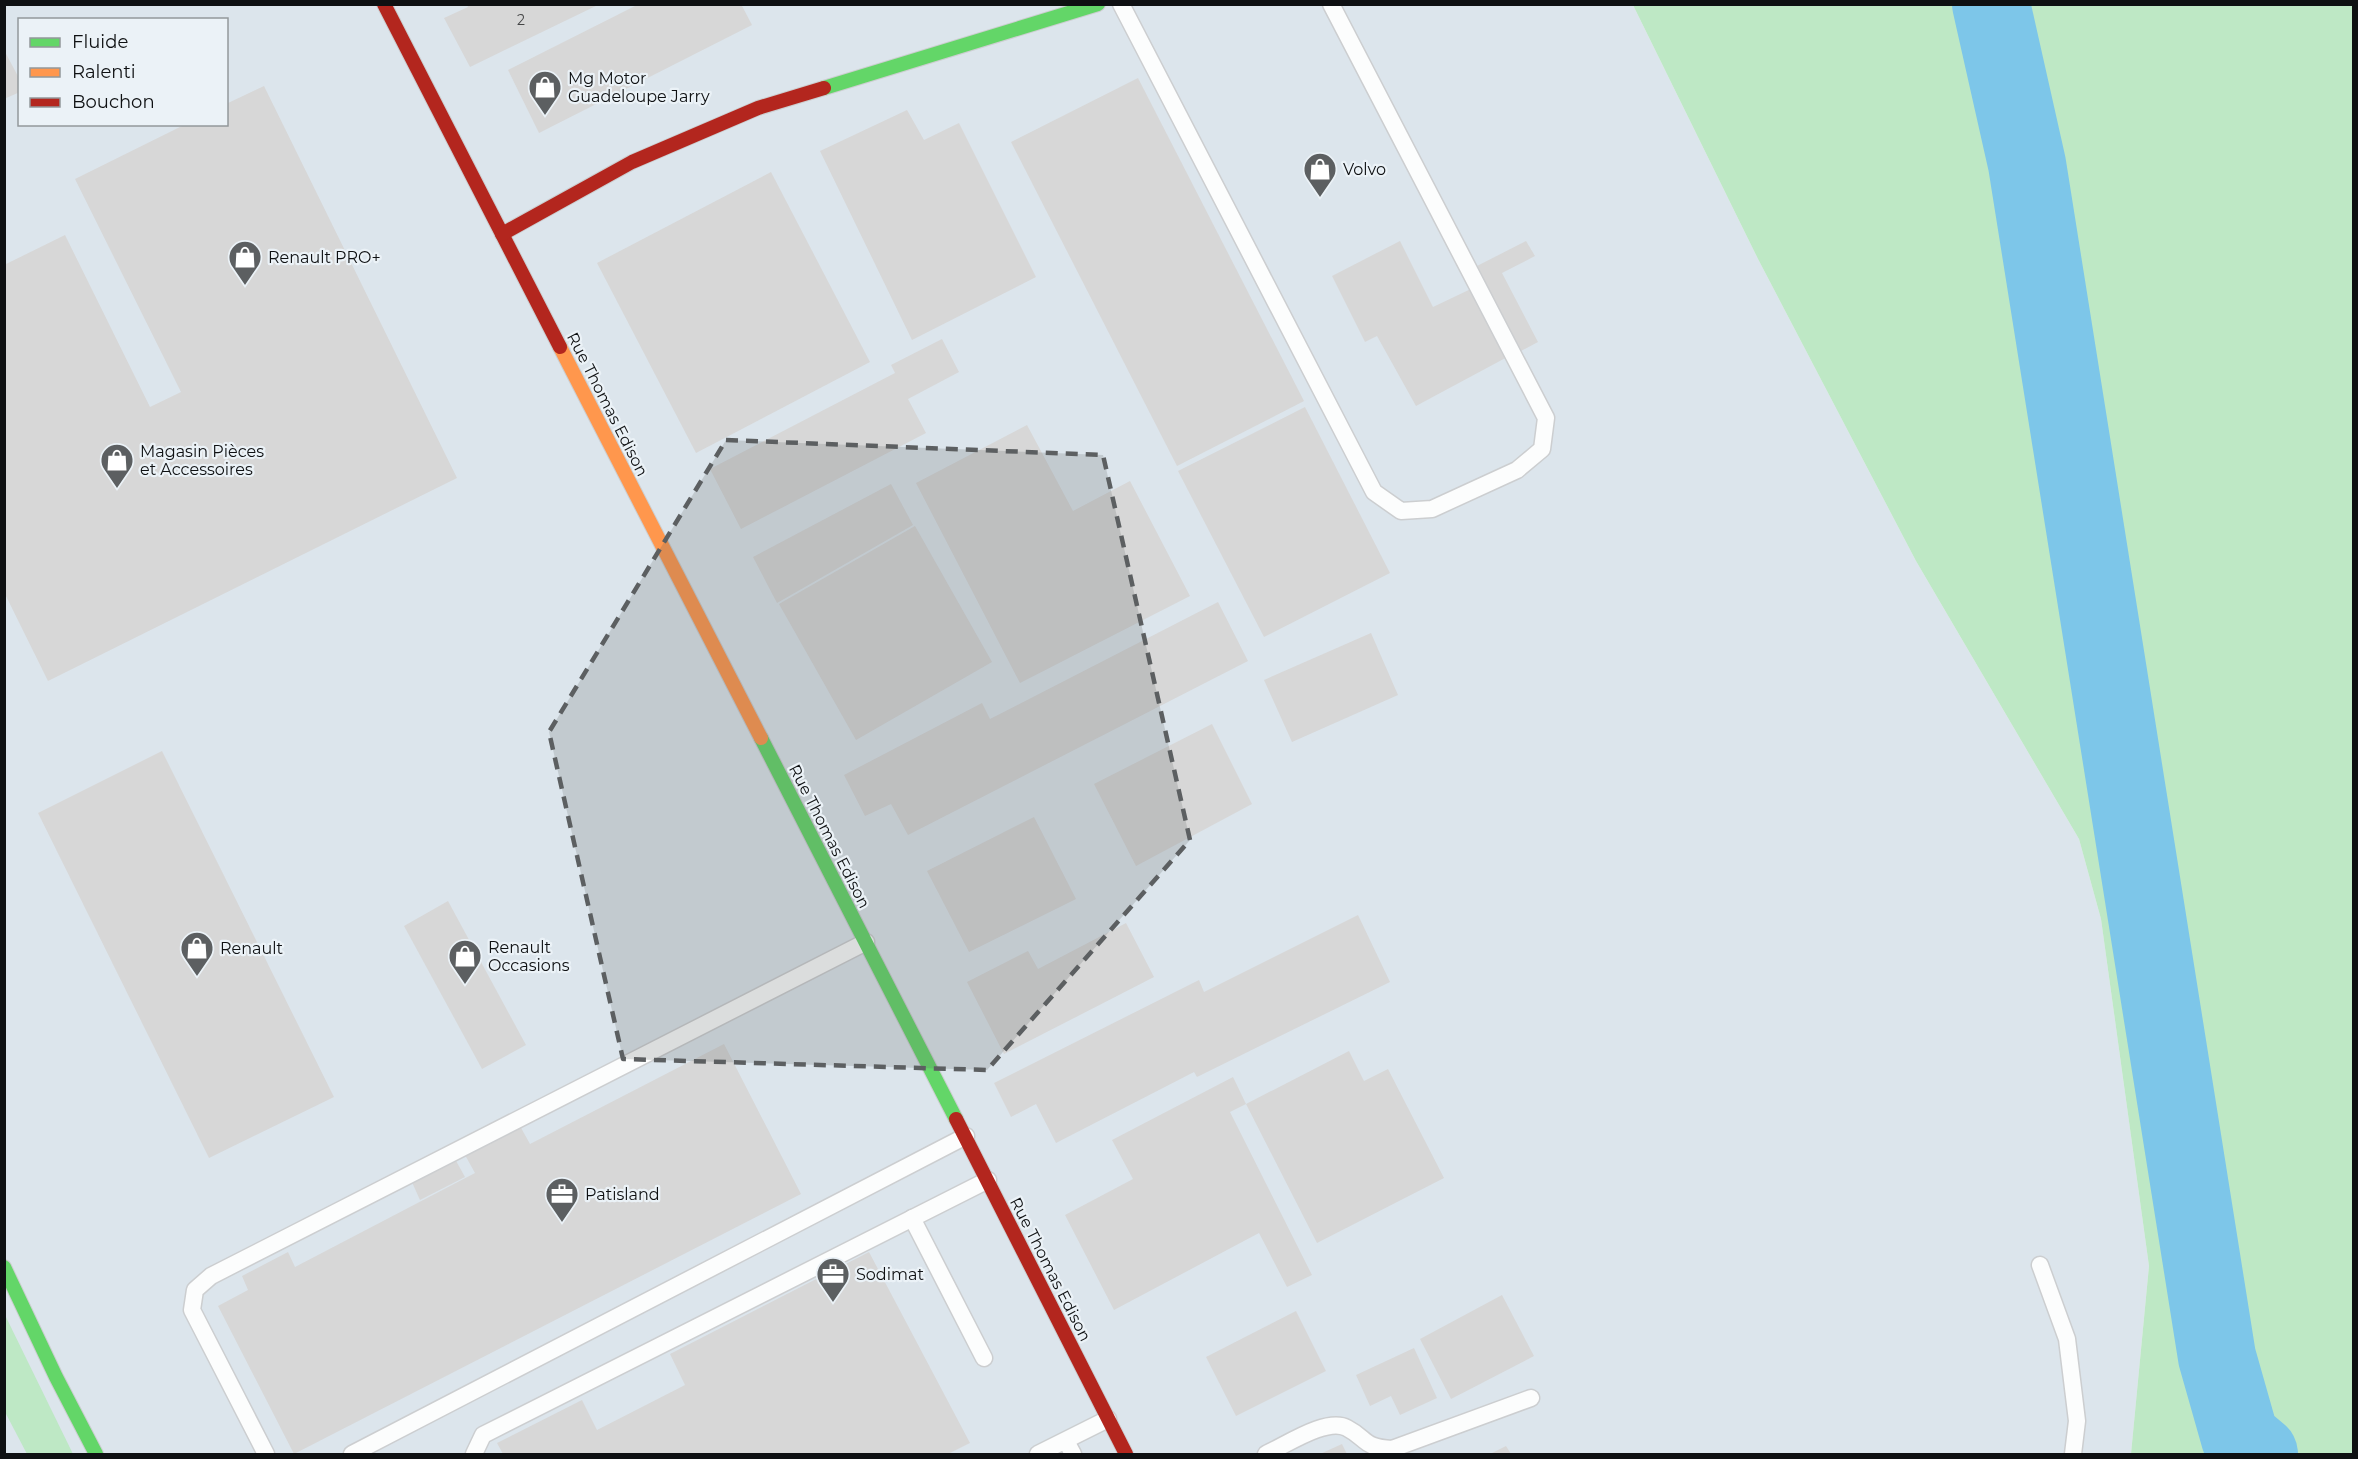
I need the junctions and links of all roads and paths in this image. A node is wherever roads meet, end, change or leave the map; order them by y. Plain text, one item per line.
1 (384, 4) edge
2 (1098, 4) edge
3 (1121, 4) edge
4 (1331, 4) edge
5 (502, 234) junction
6 (866, 942) junction
7 (966, 1136) junction
8 (988, 1180) junction
9 (912, 1218) junction
10 (2040, 1265) dead end
11 (4, 1267) edge
12 (984, 1358) dead end
13 (1531, 1398) dead end
14 (1108, 1419) junction
15 (1070, 1448) edge
16 (96, 1455) edge
17 (266, 1455) edge
18 (352, 1455) edge
19 (474, 1455) edge
20 (1038, 1455) edge
21 (1126, 1455) edge
22 (1266, 1455) edge
23 (2073, 1455) edge

1 - 5 main road, Rue Thomas Edison
2 - 5 main road
3 - 4 lane
5 - 6 main road, Rue Thomas Edison
6 - 7 main road, Rue Thomas Edison
6 - 17 lane
7 - 8 main road, Rue Thomas Edison
7 - 18 lane
8 - 9 lane
8 - 14 main road, Rue Thomas Edison
9 - 12 lane
9 - 19 lane
10 - 23 lane
11 - 16 main road
13 - 22 lane
14 - 15 lane
14 - 21 main road, Rue Thomas Edison
15 - 20 lane

